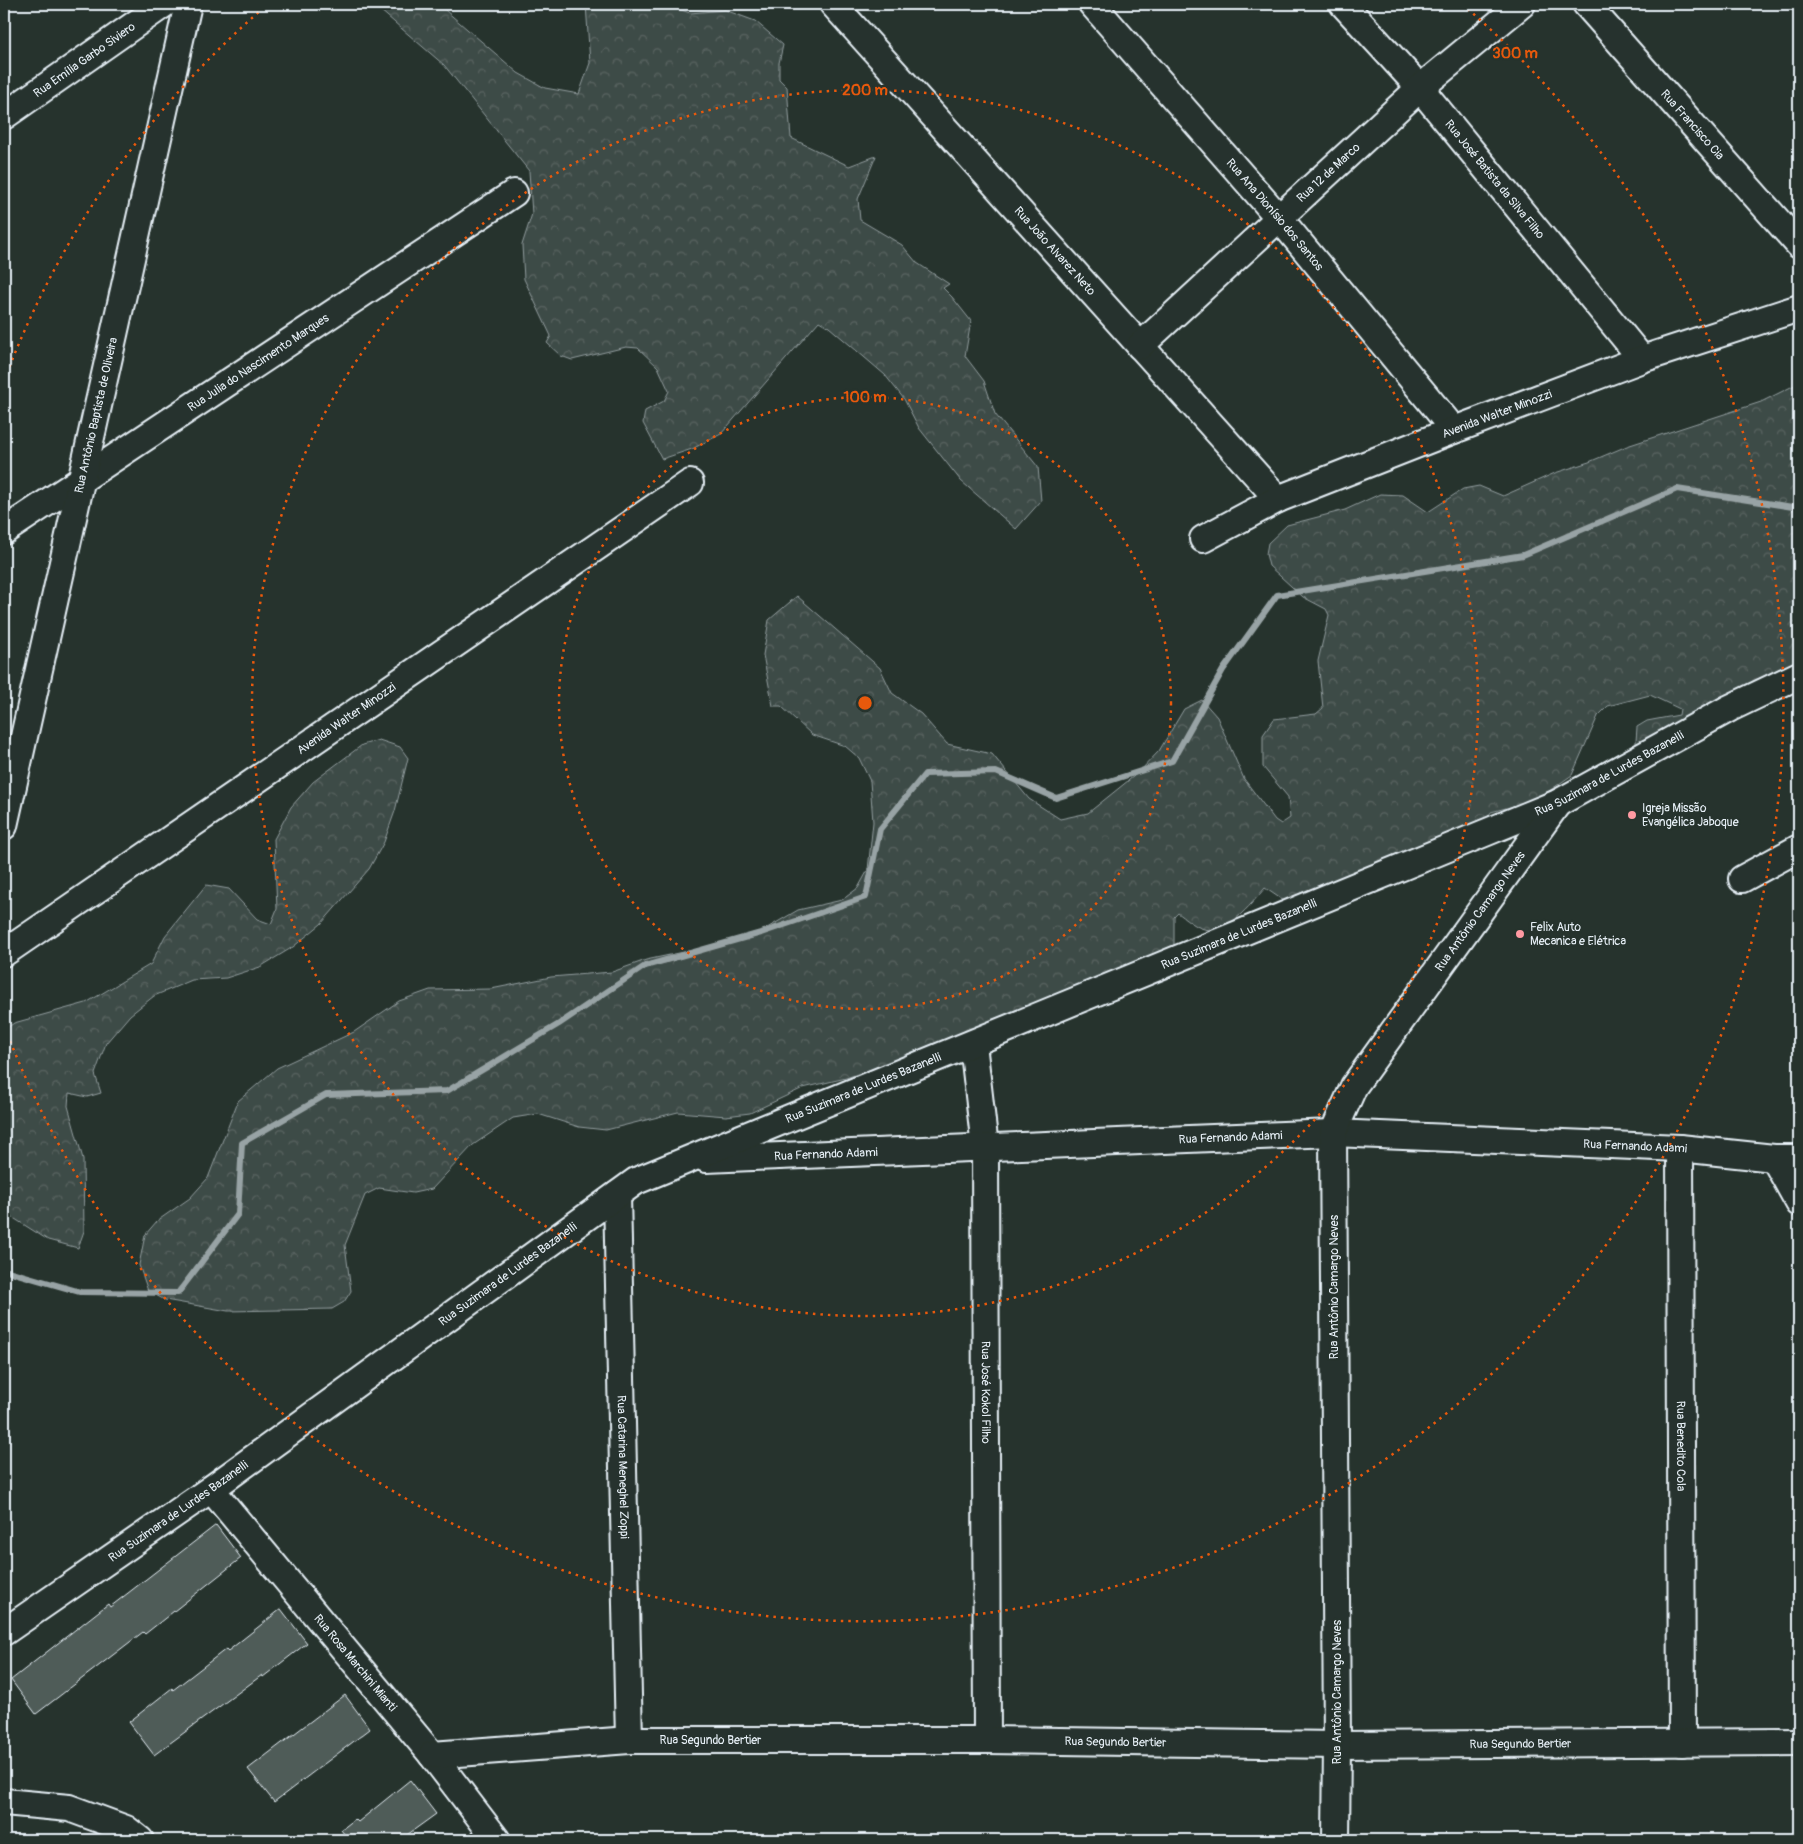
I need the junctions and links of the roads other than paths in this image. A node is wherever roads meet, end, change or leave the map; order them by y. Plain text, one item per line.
1 (164, 4) edge
2 (188, 4) edge
3 (833, 4) edge
4 (1092, 4) edge
5 (1344, 4) edge
6 (1522, 4) edge
7 (1586, 4) edge
8 (1420, 88) junction
9 (4, 116) edge
10 (514, 194) dead end
11 (1280, 218) junction
12 (1799, 245) edge
13 (1799, 308) edge
14 (1140, 346) junction
15 (1642, 359) junction
16 (1454, 430) junction
17 (82, 478) junction
18 (690, 483) dead end
19 (1278, 499) junction
20 (4, 531) edge
21 (1203, 539) dead end
22 (1799, 675) edge
23 (1558, 803) junction
24 (4, 826) edge
25 (1799, 848) edge
26 (1742, 879) dead end
27 (4, 954) edge
28 (973, 1044) junction
29 (1333, 1133) junction
30 (985, 1147) junction
31 (1680, 1148) junction
32 (1774, 1158) junction
33 (1799, 1158) edge
34 (688, 1160) junction
35 (617, 1195) junction
36 (1799, 1204) edge
37 (211, 1488) junction
38 (4, 1632) edge
39 (629, 1740) junction
40 (987, 1740) junction
41 (1799, 1742) edge
42 (1682, 1743) junction
43 (1337, 1745) junction
44 (432, 1755) junction
45 (4, 1802) edge
46 (140, 1840) edge
47 (497, 1840) edge
48 (1336, 1840) edge

1 - 9 street, Rua Emília Garbo Siviero
2 - 17 street, Rua Antônio Baptista de Oliveira
3 - 14 street, Rua João Alvarez Neto
4 - 11 street, Rua Ana Dionísio dos Santos
5 - 8 street, Rua José Batista da Silva Filho
6 - 8 street, Rua 12 de Marco
7 - 12 street, Rua Francisco Cia
8 - 11 street, Rua 12 de Marco
8 - 15 street, Rua José Batista da Silva Filho
10 - 17 street, Rua Julia do Nascimento Marques
11 - 14 street, Rua 12 de Marco
11 - 16 street, Rua Ana Dionísio dos Santos
13 - 15 street, Avenida Walter Minozzi
14 - 19 street, Rua João Alvarez Neto
15 - 16 street, Avenida Walter Minozzi
16 - 19 street, Avenida Walter Minozzi
17 - 20 street, Rua Julia do Nascimento Marques
17 - 24 street, Rua Antônio Baptista de Oliveira
18 - 27 street, Avenida Walter Minozzi
19 - 21 street, Avenida Walter Minozzi
22 - 23 street, Rua Suzimara de Lurdes Bazanelli
23 - 28 street, Rua Suzimara de Lurdes Bazanelli
23 - 29 street, Rua Antônio Camargo Neves
25 - 26 street
28 - 30 street, Rua José Kokol Filho
28 - 34 street, Rua Suzimara de Lurdes Bazanelli
29 - 30 street, Rua Fernando Adami
29 - 31 street, Rua Fernando Adami
29 - 43 street, Rua Antônio Camargo Neves
30 - 34 street, Rua Fernando Adami
30 - 40 street, Rua José Kokol Filho
31 - 32 street, Rua Fernando Adami
31 - 42 street, Rua Benedito Cola
32 - 33 street, Rua Fernando Adami
32 - 36 street
34 - 35 street, Rua Suzimara de Lurdes Bazanelli
35 - 37 street, Rua Suzimara de Lurdes Bazanelli
35 - 39 street, Rua Catarina Meneghel Zoppi
37 - 38 street, Rua Suzimara de Lurdes Bazanelli
37 - 44 street, Rua Rosa Marchini Mianti
39 - 40 street, Rua Segundo Bertier
39 - 44 street, Rua Segundo Bertier
40 - 43 street, Rua Segundo Bertier
41 - 42 street, Rua Segundo Bertier
42 - 43 street, Rua Segundo Bertier
43 - 48 street, Rua Antônio Camargo Neves
44 - 47 street, Rua Rosa Marchini Mianti
45 - 46 street

